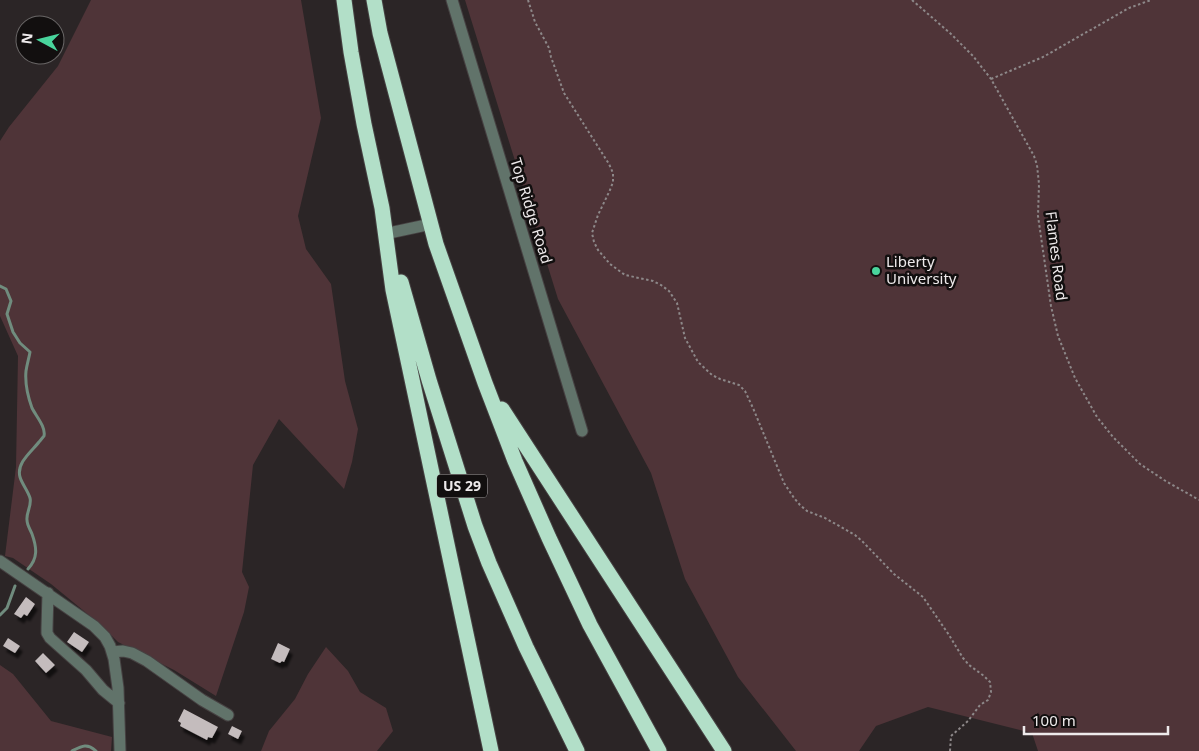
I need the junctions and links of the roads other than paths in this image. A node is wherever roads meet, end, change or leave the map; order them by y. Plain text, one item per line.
1 (344, 0) edge
2 (374, 0) edge
3 (452, 0) edge
4 (382, 208) junction
5 (431, 224) junction
6 (389, 233) junction
7 (484, 383) junction
8 (582, 431) dead end
9 (0, 561) edge
10 (48, 593) junction
11 (112, 652) junction
12 (119, 703) junction
13 (228, 715) dead end
14 (120, 751) edge
15 (491, 751) edge
16 (577, 751) edge
17 (659, 751) edge
18 (724, 751) edge

1 - 4 highway, US 29
2 - 5 highway
3 - 8 street, Top Ridge Road
4 - 6 highway, US 29
4 - 15 highway
5 - 6 street
5 - 7 highway
6 - 16 highway, US 29
7 - 17 highway
7 - 18 highway
9 - 10 street
10 - 11 street
10 - 12 street
11 - 12 street
11 - 13 street
12 - 14 street

